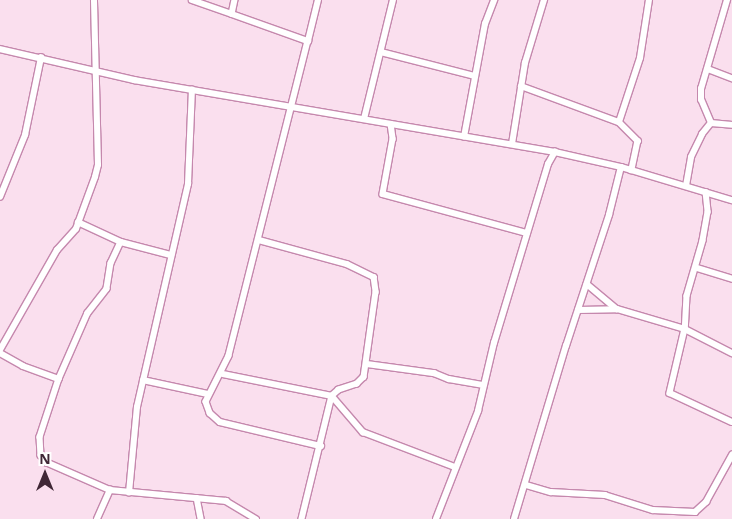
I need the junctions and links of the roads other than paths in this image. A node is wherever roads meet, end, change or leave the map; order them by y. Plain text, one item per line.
1 (94, 0) edge
2 (192, 0) edge
3 (235, 0) edge
4 (318, 0) edge
5 (392, 0) edge
6 (494, 0) edge
7 (544, 0) edge
8 (649, 0) edge
9 (727, 0) edge
10 (232, 14) junction
11 (308, 42) junction
12 (0, 49) edge
13 (381, 52) junction
14 (41, 58) junction
15 (708, 69) junction
16 (96, 72) junction
17 (475, 76) junction
18 (732, 78) edge
19 (521, 86) junction
20 (192, 90) junction
21 (294, 106) junction
22 (364, 119) junction
23 (619, 122) junction
24 (711, 123) junction
25 (391, 124) junction
26 (732, 125) edge
27 (464, 137) junction
28 (512, 144) junction
29 (556, 152) junction
30 (621, 167) junction
31 (632, 170) junction
32 (686, 186) junction
33 (706, 192) junction
34 (0, 197) edge
35 (732, 200) edge
36 (78, 222) junction
37 (527, 233) junction
38 (259, 240) junction
39 (121, 242) junction
40 (171, 255) junction
41 (697, 268) junction
42 (732, 279) edge
43 (587, 284) junction
44 (617, 309) junction
45 (578, 310) junction
46 (685, 329) junction
47 (0, 351) edge
48 (732, 353) edge
49 (367, 364) junction
50 (223, 374) junction
51 (59, 379) junction
52 (143, 380) junction
53 (484, 385) junction
54 (208, 394) junction
55 (332, 396) junction
56 (732, 422) edge
57 (321, 446) junction
58 (732, 455) edge
59 (455, 467) junction
60 (526, 484) junction
61 (110, 490) junction
62 (129, 493) junction
63 (197, 498) junction
64 (97, 519) edge
65 (201, 519) edge
66 (256, 519) edge
67 (302, 519) edge
68 (436, 519) edge
69 (514, 519) edge

1 - 16 street
2 - 10 street
3 - 10 street
4 - 11 street
5 - 13 street
6 - 17 street
7 - 19 street
8 - 23 street
9 - 15 street
10 - 11 street
11 - 21 street
12 - 14 street
13 - 17 street
13 - 22 street
14 - 16 street
14 - 34 street
15 - 18 street
15 - 24 street
16 - 20 street
16 - 36 street
17 - 27 street
19 - 23 street
19 - 28 street
20 - 21 street
20 - 40 street
21 - 22 street
21 - 38 street
22 - 25 street
23 - 31 street
24 - 26 street
24 - 32 street
25 - 27 street
25 - 37 street
27 - 28 street
28 - 29 street
29 - 30 street
29 - 37 street
30 - 31 street
30 - 43 street
31 - 32 street
32 - 33 street
33 - 35 street
33 - 41 street
36 - 39 street
36 - 47 street
37 - 53 street
38 - 49 street
38 - 50 street
39 - 40 street
39 - 51 street
40 - 52 street
41 - 42 street
41 - 46 street
43 - 44 street
43 - 45 street
44 - 45 street
44 - 46 street
45 - 60 street
46 - 48 street
46 - 56 street
47 - 51 street
49 - 53 street
49 - 55 street
50 - 54 street
50 - 55 street
51 - 61 street
52 - 54 street
52 - 62 street
53 - 59 street
54 - 57 street
55 - 57 street
55 - 59 street
57 - 67 street
58 - 60 street
59 - 68 street
60 - 69 street
61 - 62 street
61 - 64 street
62 - 63 street
63 - 65 street
63 - 66 street

